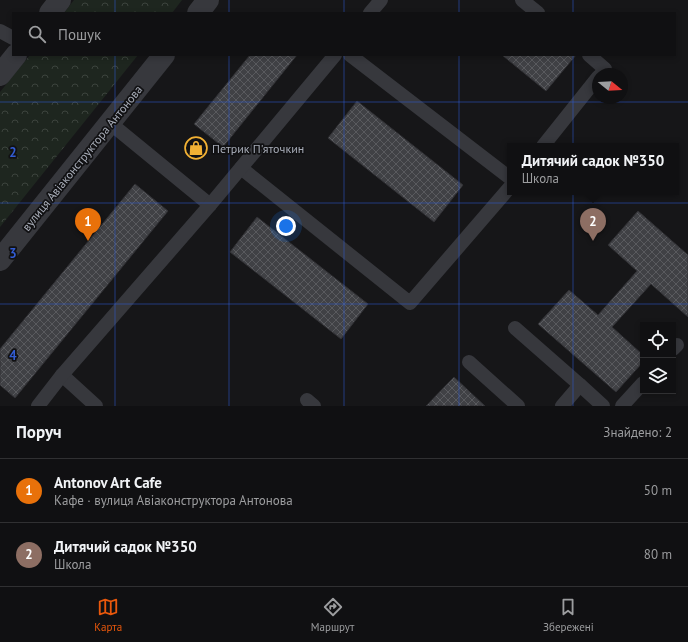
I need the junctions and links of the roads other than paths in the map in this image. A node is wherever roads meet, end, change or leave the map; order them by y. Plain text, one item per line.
1 (60, 0) edge
2 (208, 0) edge
3 (381, 0) edge
4 (522, 0) edge
5 (51, 12) edge
6 (199, 12) edge
7 (371, 12) edge
8 (537, 12) edge
9 (0, 31) edge
10 (12, 37) edge
11 (15, 56) edge
12 (163, 56) edge
13 (334, 56) edge
14 (351, 56) edge
15 (590, 56) edge
16 (604, 68) edge
17 (0, 75) edge
18 (592, 85) edge
19 (110, 123) junction
20 (545, 143) edge
21 (241, 168) junction
22 (507, 176) edge
23 (507, 190) edge
24 (210, 205) junction
25 (0, 260) edge
26 (515, 328) dead end
27 (469, 362) dead end
28 (62, 375) junction
29 (580, 385) junction
30 (640, 386) edge
31 (38, 406) edge
32 (96, 406) edge
33 (518, 406) edge
34 (562, 406) edge
35 (602, 406) edge
36 (622, 406) edge

1 - 5 street
2 - 6 street
3 - 7 lane
4 - 8 lane
9 - 10 lane
11 - 17 street
12 - 19 street, вулиця Авіаконструктора Антонова
13 - 21 lane
14 - 22 lane
15 - 16 lane
18 - 20 lane
19 - 24 lane
19 - 25 street, вулиця Авіаконструктора Антонова
21 - 23 lane
21 - 24 lane
24 - 28 lane
26 - 29 lane
27 - 33 lane
28 - 31 lane
28 - 32 lane
29 - 34 lane
29 - 35 lane
30 - 36 lane

